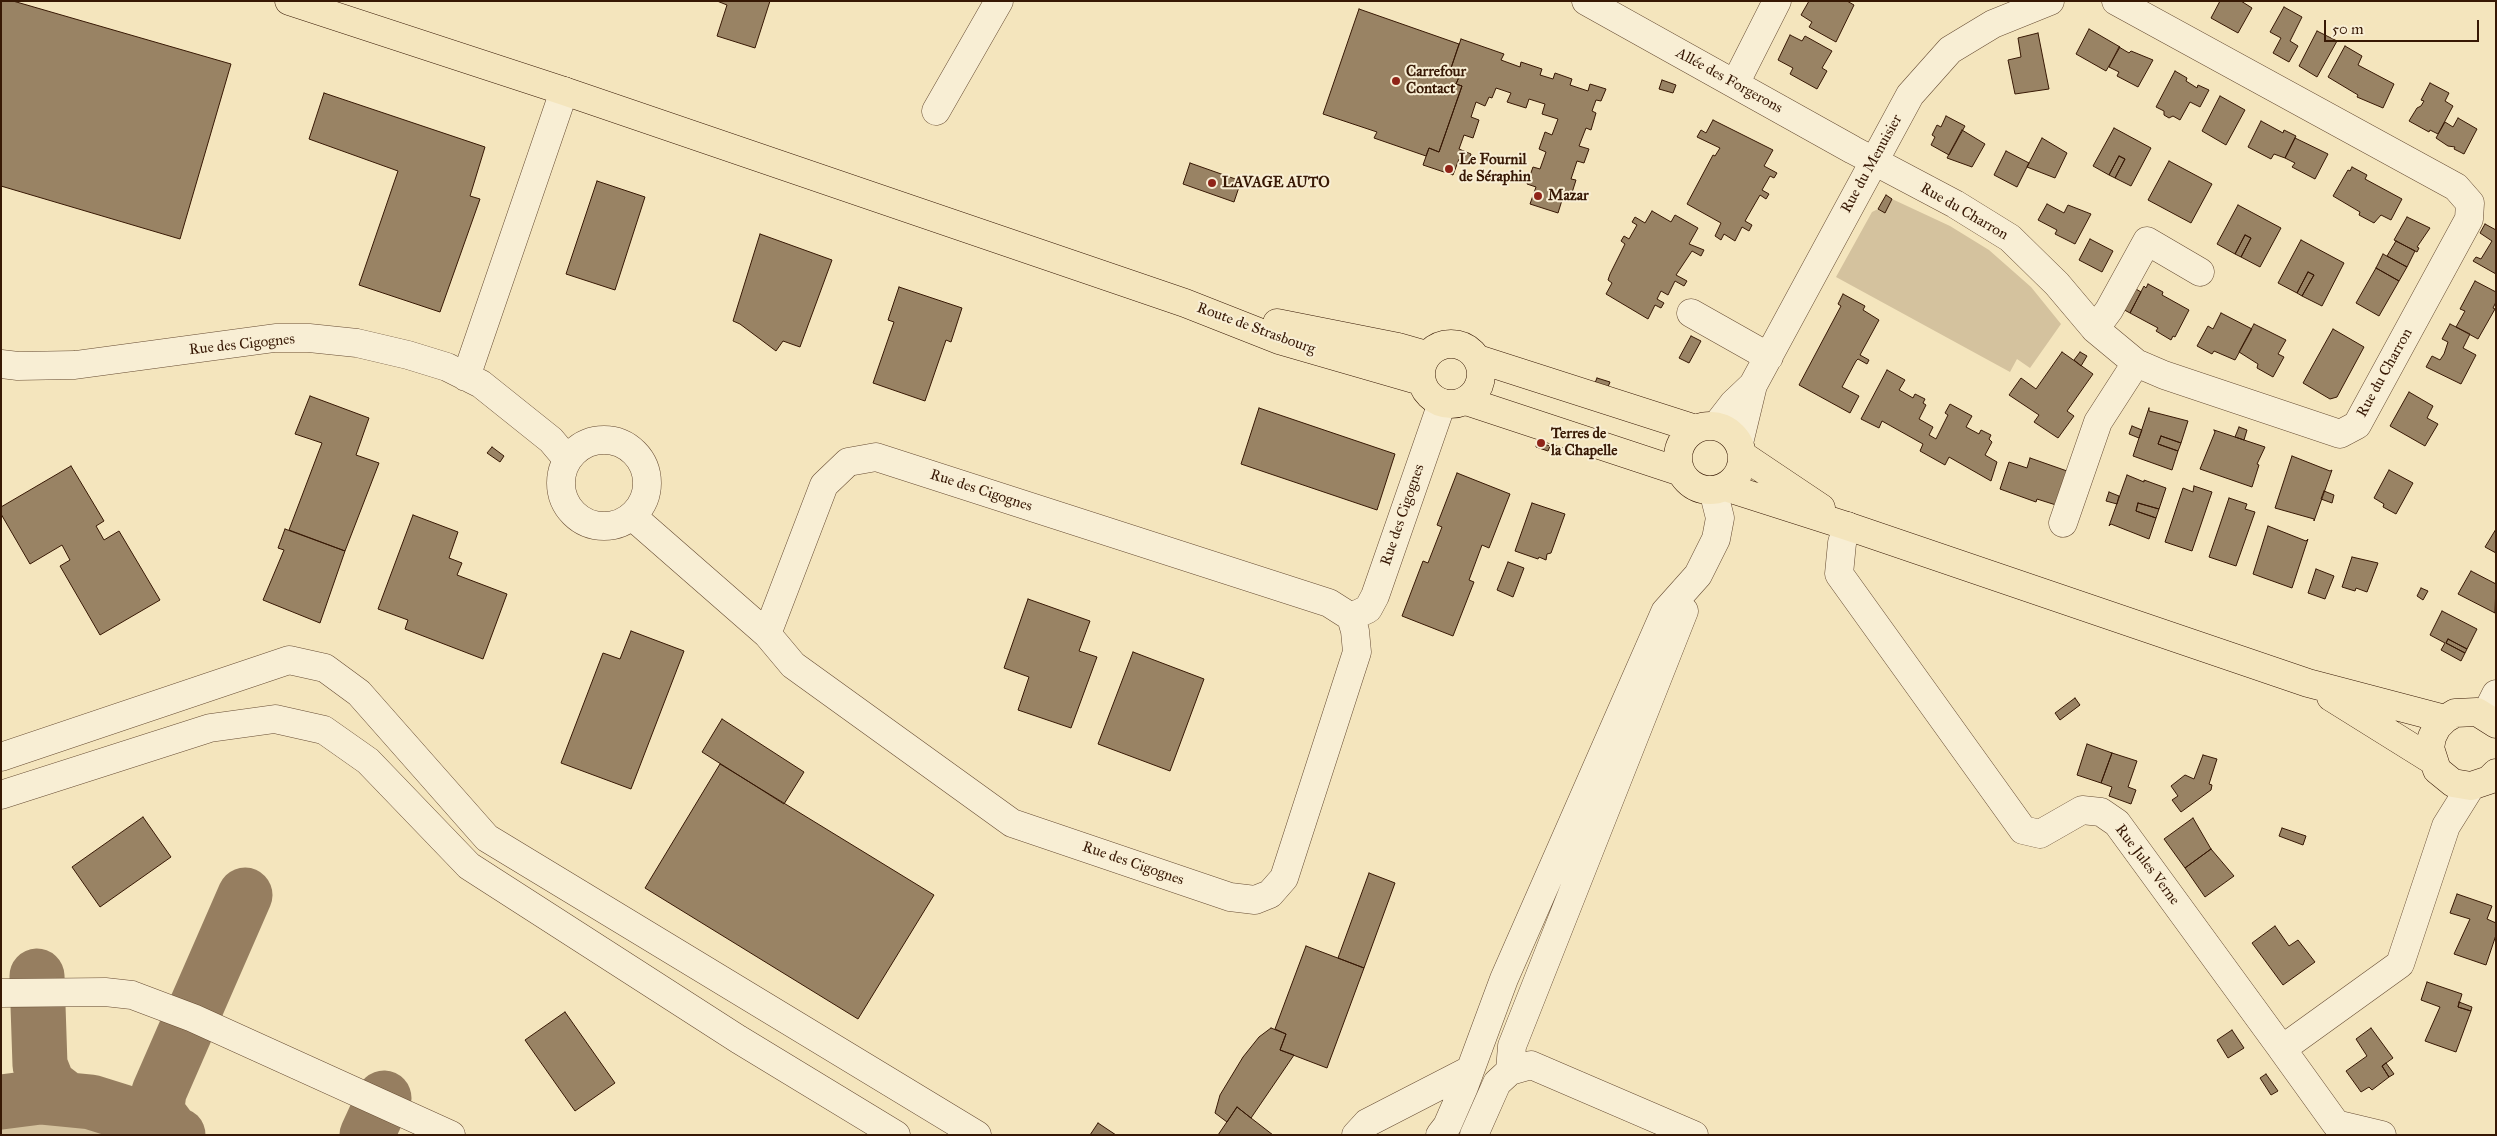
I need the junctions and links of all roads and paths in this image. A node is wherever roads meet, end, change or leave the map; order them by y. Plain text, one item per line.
1 (289, 1) edge
2 (999, 1) edge
3 (1586, 1) edge
4 (1777, 1) edge
5 (2050, 1) edge
6 (2116, 1) edge
7 (1735, 84) junction
8 (564, 91) junction
9 (936, 111) dead end
10 (1872, 161) junction
11 (2200, 272) dead end
12 (1692, 313) dead end
13 (2095, 329) junction
14 (1769, 356) junction
15 (1478, 359) junction
16 (2136, 363) junction
17 (1, 364) edge
18 (1424, 368) junction
19 (466, 377) junction
20 (1753, 385) junction
21 (1454, 402) junction
22 (1706, 428) junction
23 (1740, 449) junction
24 (567, 459) junction
25 (1681, 472) junction
26 (1719, 489) junction
27 (632, 516) junction
28 (2063, 523) dead end
29 (1847, 526) junction
30 (1698, 575) junction
31 (1351, 617) junction
32 (767, 634) junction
33 (2308, 683) junction
34 (2492, 711) edge
35 (2445, 719) junction
36 (1, 757) edge
37 (2438, 769) junction
38 (2496, 774) edge
39 (2471, 786) junction
40 (1, 795) edge
41 (2446, 826) junction
42 (1, 994) edge
43 (2282, 1049) junction
44 (1470, 1070) junction
45 (1510, 1071) junction
46 (452, 1135) edge
47 (896, 1135) edge
48 (977, 1135) edge
49 (1356, 1135) edge
50 (1440, 1135) edge
51 (1474, 1135) edge
52 (1694, 1135) edge
53 (2382, 1135) edge

1 - 8 main road, Route de Strasbourg
2 - 9 street
3 - 7 street, Allée des Forgerons
4 - 7 street
5 - 10 street, Rue du Menuisier
6 - 16 street, Rue du Charron
7 - 10 street, Allée des Forgerons
8 - 18 main road, Route de Strasbourg
8 - 19 street
10 - 13 street, Rue du Charron
10 - 14 street, Rue du Menuisier
11 - 13 street
12 - 14 street
13 - 16 street, Rue du Charron
14 - 20 street, Rue du Menuisier
15 - 18 main road
15 - 21 main road
15 - 22 main road
16 - 28 street
17 - 19 street, Rue des Cigognes
18 - 21 main road
19 - 24 street, Rue des Cigognes
20 - 22 street, Rue du Menuisier
20 - 23 street, Rue du Menuisier
21 - 25 main road
21 - 31 street, Rue des Cigognes
22 - 23 main road
22 - 25 main road
23 - 26 main road
23 - 29 main road
24 - 27 street
24 - 27 street
25 - 26 main road
26 - 29 main road
26 - 30 street
27 - 32 street, Rue des Cigognes
29 - 33 main road
29 - 43 street, Rue Jules Verne
30 - 44 street
30 - 45 street
31 - 32 street, Rue des Cigognes
31 - 32 street, Rue des Cigognes
33 - 35 main road
33 - 37 main road
34 - 35 main road
35 - 37 main road
36 - 48 street
37 - 39 main road
37 - 41 street
38 - 39 main road
39 - 41 street
40 - 47 street
41 - 43 street
42 - 46 street
43 - 53 street, Rue Jules Verne
44 - 49 street
44 - 50 street
45 - 51 street
45 - 52 street

